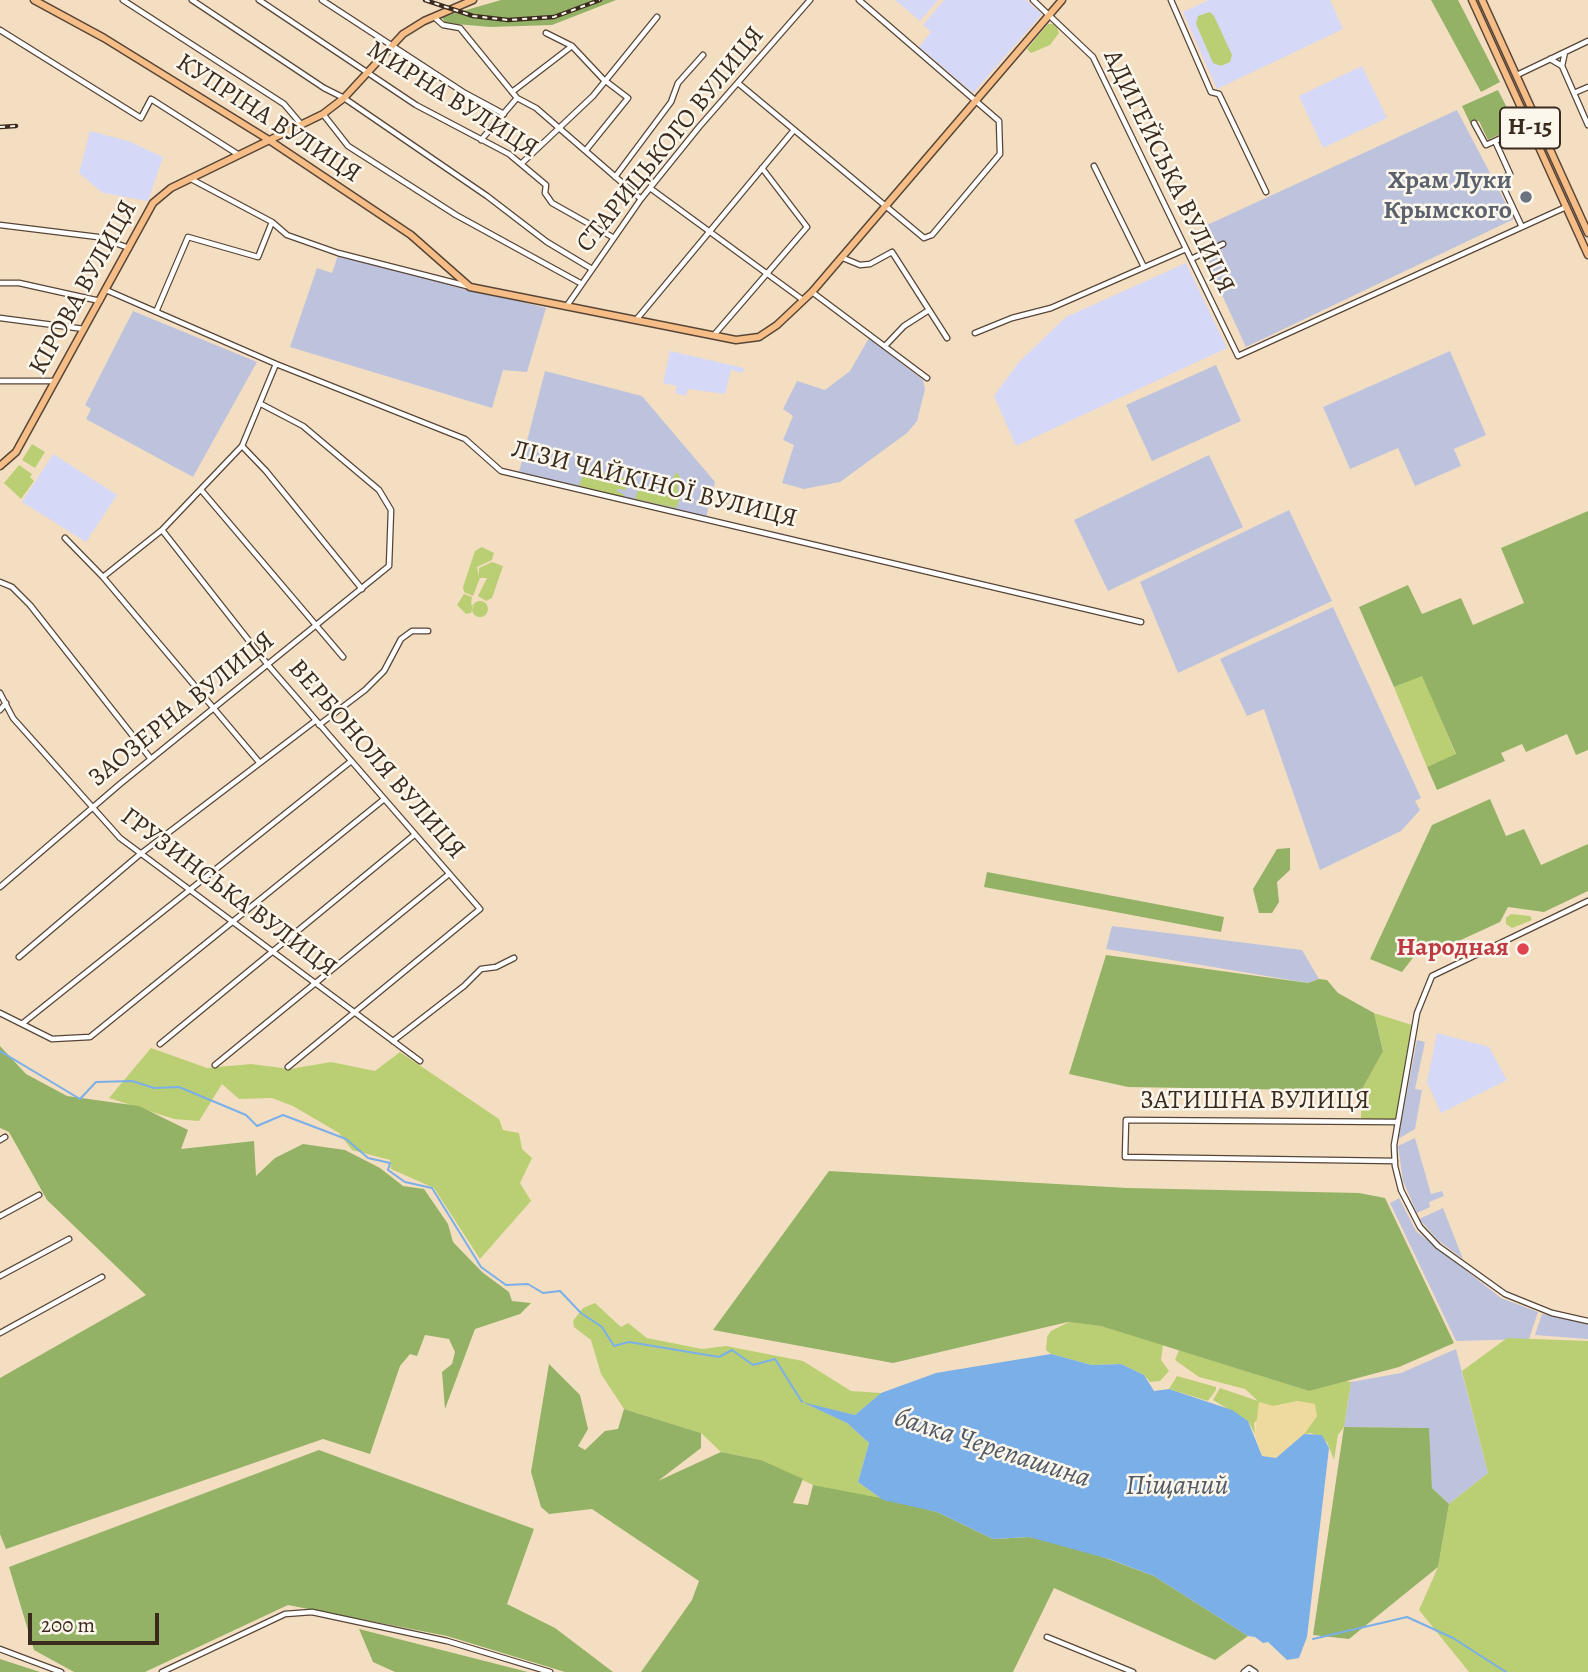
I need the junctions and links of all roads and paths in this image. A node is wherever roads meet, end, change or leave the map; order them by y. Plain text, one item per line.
1 (34, 0) edge
2 (123, 0) edge
3 (192, 0) edge
4 (259, 0) edge
5 (321, 0) edge
6 (473, 0) edge
7 (810, 0) edge
8 (859, 0) edge
9 (1033, 0) edge
10 (1062, 0) edge
11 (1171, 0) edge
12 (1472, 0) edge
13 (1482, 0) edge
14 (1050, 15) junction
15 (434, 17) junction
16 (657, 18) dead end
17 (0, 30) edge
18 (546, 33) dead end
19 (1588, 41) edge
20 (392, 45) junction
21 (572, 46) junction
22 (1565, 52) junction
23 (703, 55) dead end
24 (1549, 59) junction
25 (1562, 66) junction
26 (369, 71) junction
27 (1517, 75) junction
28 (603, 79) junction
29 (738, 83) junction
30 (1588, 87) edge
31 (512, 92) junction
32 (1574, 93) junction
33 (344, 98) junction
34 (517, 98) junction
35 (977, 99) junction
36 (323, 114) junction
37 (504, 114) junction
38 (1474, 123) dead end
39 (301, 124) junction
40 (1528, 125) junction
41 (1588, 125) edge
42 (557, 127) junction
43 (794, 130) junction
44 (269, 140) junction
45 (481, 140) junction
46 (1495, 141) junction
47 (586, 149) junction
48 (239, 155) junction
49 (522, 163) junction
50 (1094, 166) dead end
51 (762, 168) junction
52 (1562, 176) junction
53 (615, 177) junction
54 (190, 178) junction
55 (1553, 180) junction
56 (650, 188) junction
57 (1266, 192) dead end
58 (641, 199) junction
59 (886, 207) junction
60 (1566, 207) junction
61 (272, 222) junction
62 (0, 225) edge
63 (1585, 225) junction
64 (1522, 227) junction
65 (1576, 229) junction
66 (708, 230) junction
67 (1588, 233) edge
68 (614, 238) junction
69 (1223, 244) dead end
70 (129, 248) junction
71 (1186, 249) junction
72 (1588, 256) edge
73 (843, 258) junction
74 (1191, 259) junction
75 (1144, 267) junction
76 (592, 269) junction
77 (767, 273) junction
78 (0, 283) edge
79 (582, 284) junction
80 (470, 287) junction
81 (106, 290) junction
82 (812, 292) junction
83 (803, 300) junction
84 (100, 301) junction
85 (566, 307) junction
86 (929, 310) junction
87 (156, 312) junction
88 (0, 318) edge
89 (636, 320) junction
90 (84, 328) junction
91 (975, 333) dead end
92 (713, 336) junction
93 (947, 338) dead end
94 (885, 346) junction
95 (276, 365) junction
96 (927, 378) dead end
97 (0, 381) edge
98 (54, 381) junction
99 (261, 404) junction
100 (242, 446) junction
101 (16, 452) junction
102 (0, 466) edge
103 (0, 472) edge
104 (202, 491) junction
105 (162, 530) junction
106 (65, 538) dead end
107 (103, 577) junction
108 (0, 582) edge
109 (362, 589) junction
110 (1141, 622) dead end
111 (316, 627) junction
112 (428, 631) dead end
113 (343, 657) dead end
114 (268, 665) junction
115 (0, 693) edge
116 (7, 705) junction
117 (0, 710) edge
118 (213, 710) junction
119 (13, 718) junction
120 (317, 723) junction
121 (151, 759) junction
122 (259, 761) junction
123 (350, 762) junction
124 (383, 800) junction
125 (91, 809) junction
126 (413, 835) junction
127 (139, 855) junction
128 (449, 874) junction
129 (0, 887) edge
130 (189, 892) junction
131 (1588, 901) edge
132 (232, 923) junction
133 (272, 953) junction
134 (19, 957) dead end
135 (514, 958) dead end
136 (315, 983) junction
137 (0, 1013) edge
138 (355, 1013) junction
139 (23, 1023) junction
140 (393, 1041) junction
141 (160, 1044) dead end
142 (421, 1061) dead end
143 (215, 1065) dead end
144 (288, 1067) dead end
145 (1396, 1122) junction
146 (1395, 1161) junction
147 (39, 1195) dead end
148 (0, 1216) edge
149 (69, 1239) dead end
150 (0, 1276) edge
151 (102, 1277) dead end
152 (1588, 1321) edge
153 (0, 1333) edge
154 (1047, 1637) dead end
155 (2, 1650) edge
156 (61, 1672) edge
157 (162, 1672) edge
158 (550, 1672) edge
159 (1133, 1672) edge
160 (1244, 1672) edge
161 (1255, 1672) edge

1 - 44 main road, КУПРІНА ВУЛИЦЯ
2 - 39 street
3 - 33 street
4 - 26 street, МИРНА ВУЛИЦЯ
5 - 20 street
6 - 15 main road, КІРОВА ВУЛИЦЯ
7 - 29 street, СТАРИЦЬКОГО ВУЛИЦЯ
8 - 35 street
9 - 14 street, АДИГЕЙСЬКА ВУЛИЦЯ
10 - 14 main road, КУПРІНА ВУЛИЦЯ
11 - 57 street
12 - 40 main road, Н-15
13 - 27 main road, Н-15
14 - 35 main road, КУПРІНА ВУЛИЦЯ
14 - 71 street, АДИГЕЙСЬКА ВУЛИЦЯ
15 - 20 main road, КІРОВА ВУЛИЦЯ
15 - 31 street
16 - 28 street
17 - 48 street, КУПРІНА ВУЛИЦЯ
18 - 21 street
19 - 22 street
20 - 26 main road, КІРОВА ВУЛИЦЯ
20 - 37 street
21 - 28 street
21 - 31 street
22 - 24 street
22 - 25 street
23 - 53 street
24 - 25 street
24 - 27 street
25 - 32 street
26 - 33 main road, КІРОВА ВУЛИЦЯ
26 - 45 street, МИРНА ВУЛИЦЯ
27 - 52 main road, Н-15
28 - 42 street
28 - 47 street
29 - 43 street
29 - 56 street, СТАРИЦЬКОГО ВУЛИЦЯ
30 - 32 street
31 - 34 street
32 - 41 street
33 - 36 main road, КІРОВА ВУЛИЦЯ
33 - 76 street
34 - 37 street
34 - 42 street
35 - 59 main road, КУПРІНА ВУЛИЦЯ
35 - 59 street
36 - 39 main road, КІРОВА ВУЛИЦЯ
36 - 79 street
37 - 45 street
38 - 46 street
39 - 44 main road, КІРОВА ВУЛИЦЯ
40 - 46 street
40 - 55 main road, Н-15
42 - 47 street
42 - 49 street
43 - 51 street
43 - 59 street
44 - 48 main road, КІРОВА ВУЛИЦЯ
44 - 80 main road, КУПРІНА ВУЛИЦЯ
45 - 49 street, МИРНА ВУЛИЦЯ
46 - 64 street
47 - 53 street
48 - 54 main road, КІРОВА ВУЛИЦЯ
49 - 68 street, МИРНА ВУЛИЦЯ
50 - 75 street
51 - 66 street
51 - 77 street
52 - 55 main road
52 - 63 main road, Н-15
53 - 58 street
54 - 61 street, КУПРІНА ВУЛИЦЯ
54 - 70 main road, КІРОВА ВУЛИЦЯ
55 - 60 main road, Н-15
56 - 58 street, СТАРИЦЬКОГО ВУЛИЦЯ
56 - 66 street
58 - 68 street, СТАРИЦЬКОГО ВУЛИЦЯ
59 - 73 main road, КУПРІНА ВУЛИЦЯ
60 - 64 street
60 - 65 main road, Н-15
61 - 80 street, КУПРІНА ВУЛИЦЯ
61 - 87 street
62 - 70 street
63 - 65 main road
63 - 67 main road, Н-15
64 - 74 street, АДИГЕЙСЬКА ВУЛИЦЯ
65 - 72 main road, Н-15
66 - 77 street
66 - 89 street
68 - 76 street, СТАРИЦЬКОГО ВУЛИЦЯ
69 - 74 street
70 - 81 main road, КІРОВА ВУЛИЦЯ
71 - 74 street, АДИГЕЙСЬКА ВУЛИЦЯ
71 - 75 street
73 - 82 main road, КУПРІНА ВУЛИЦЯ
73 - 86 street
75 - 91 street
76 - 79 street, СТАРИЦЬКОГО ВУЛИЦЯ
77 - 83 street
77 - 92 street
78 - 84 street
79 - 85 street, СТАРИЦЬКОГО ВУЛИЦЯ
80 - 85 main road, КУПРІНА ВУЛИЦЯ
81 - 84 main road, КІРОВА ВУЛИЦЯ
81 - 87 street, ЛІЗИ ЧАЙКІНОЇ ВУЛИЦЯ
82 - 83 main road, КУПРІНА ВУЛИЦЯ
82 - 94 street
83 - 92 main road, КУПРІНА ВУЛИЦЯ
84 - 90 main road, КІРОВА ВУЛИЦЯ
85 - 89 main road, КУПРІНА ВУЛИЦЯ
86 - 93 street
86 - 94 street
87 - 95 street, ЛІЗИ ЧАЙКІНОЇ ВУЛИЦЯ
88 - 90 street
89 - 92 main road, КУПРІНА ВУЛИЦЯ
90 - 98 main road, КІРОВА ВУЛИЦЯ
94 - 96 street
95 - 99 street
95 - 110 street, ЛІЗИ ЧАЙКІНОЇ ВУЛИЦЯ
97 - 98 street
98 - 101 main road, КІРОВА ВУЛИЦЯ
99 - 100 street
99 - 109 street, ЗАОЗЕРНА ВУЛИЦЯ
100 - 104 street
100 - 109 street
101 - 102 main road, КІРОВА ВУЛИЦЯ
101 - 103 main road
104 - 105 street
104 - 111 street
105 - 107 street
105 - 114 street, ВЕРБОНОЛЯ ВУЛИЦЯ
106 - 107 street
107 - 118 street
108 - 121 street
109 - 111 street, ЗАОЗЕРНА ВУЛИЦЯ
111 - 113 street
111 - 114 street, ЗАОЗЕРНА ВУЛИЦЯ
112 - 120 street
114 - 118 street, ЗАОЗЕРНА ВУЛИЦЯ
114 - 120 street, ВЕРБОНОЛЯ ВУЛИЦЯ
115 - 116 street, ГРУЗИНСЬКА ВУЛИЦЯ
116 - 117 street
116 - 119 street, ГРУЗИНСЬКА ВУЛИЦЯ
117 - 119 street
118 - 121 street, ЗАОЗЕРНА ВУЛИЦЯ
118 - 122 street
119 - 125 street, ГРУЗИНСЬКА ВУЛИЦЯ
120 - 122 street
120 - 123 street, ВЕРБОНОЛЯ ВУЛИЦЯ
121 - 125 street, ЗАОЗЕРНА ВУЛИЦЯ
122 - 127 street
123 - 124 street, ВЕРБОНОЛЯ ВУЛИЦЯ
123 - 130 street
124 - 126 street, ВЕРБОНОЛЯ ВУЛИЦЯ
124 - 132 street
125 - 127 street, ГРУЗИНСЬКА ВУЛИЦЯ
125 - 129 street, ЗАОЗЕРНА ВУЛИЦЯ
126 - 128 street, ВЕРБОНОЛЯ ВУЛИЦЯ
126 - 133 street
127 - 130 street, ГРУЗИНСЬКА ВУЛИЦЯ
127 - 134 street
128 - 136 street
128 - 138 street, ВЕРБОНОЛЯ ВУЛИЦЯ
130 - 132 street, ГРУЗИНСЬКА ВУЛИЦЯ
130 - 139 street
131 - 145 street
132 - 133 street, ГРУЗИНСЬКА ВУЛИЦЯ
132 - 139 street
133 - 136 street, ГРУЗИНСЬКА ВУЛИЦЯ
133 - 141 street
135 - 140 street
136 - 138 street, ГРУЗИНСЬКА ВУЛИЦЯ
136 - 143 street
137 - 139 street
138 - 140 street, ГРУЗИНСЬКА ВУЛИЦЯ
138 - 144 street
140 - 142 street, ГРУЗИНСЬКА ВУЛИЦЯ
145 - 146 street
145 - 146 street, ЗАТИШНА ВУЛИЦЯ
146 - 152 street
147 - 148 street
149 - 150 street
151 - 153 street
154 - 159 street
155 - 156 street
157 - 158 street
160 - 161 street

